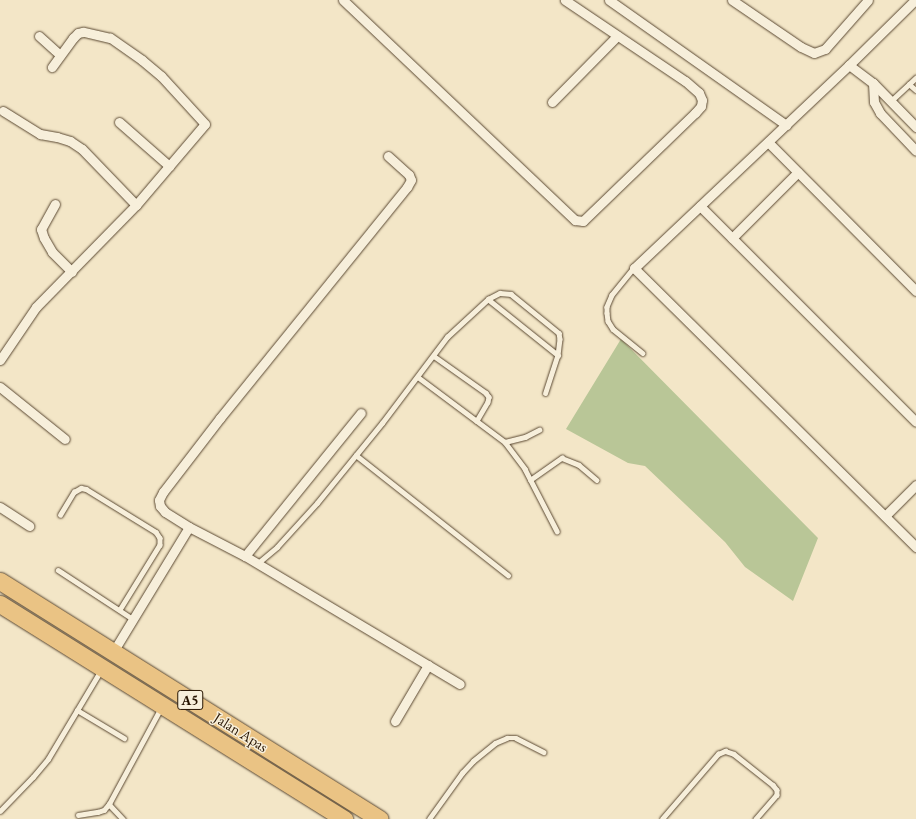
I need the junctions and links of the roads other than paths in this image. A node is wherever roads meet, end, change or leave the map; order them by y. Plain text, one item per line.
1 (343, 0) edge
2 (565, 0) edge
3 (609, 0) edge
4 (732, 0) edge
5 (868, 0) edge
6 (915, 0) edge
7 (39, 36) dead end
8 (617, 36) junction
9 (60, 55) junction
10 (849, 65) junction
11 (52, 67) dead end
12 (916, 78) edge
13 (873, 83) junction
14 (909, 84) junction
15 (916, 90) edge
16 (890, 101) junction
17 (552, 102) dead end
18 (3, 111) dead end
19 (119, 122) dead end
20 (786, 125) junction
21 (916, 127) edge
22 (768, 142) junction
23 (916, 151) edge
24 (388, 156) dead end
25 (169, 166) junction
26 (798, 172) junction
27 (55, 204) dead end
28 (136, 205) junction
29 (700, 206) junction
30 (732, 238) junction
31 (634, 268) junction
32 (72, 272) junction
33 (916, 291) edge
34 (488, 298) junction
35 (643, 353) dead end
36 (558, 355) junction
37 (434, 356) junction
38 (0, 360) edge
39 (418, 377) junction
40 (0, 387) edge
41 (546, 393) dead end
42 (361, 413) dead end
43 (477, 421) junction
44 (916, 422) edge
45 (539, 430) dead end
46 (65, 439) dead end
47 (506, 442) junction
48 (356, 455) junction
49 (530, 480) junction
50 (597, 480) dead end
51 (916, 484) edge
52 (0, 507) edge
53 (60, 515) dead end
54 (885, 516) junction
55 (29, 526) dead end
56 (189, 527) junction
57 (557, 531) dead end
58 (916, 547) edge
59 (245, 556) junction
60 (257, 564) junction
61 (58, 570) dead end
62 (508, 575) dead end
63 (0, 581) edge
64 (0, 604) edge
65 (120, 610) junction
66 (133, 618) junction
67 (113, 652) junction
68 (428, 665) junction
69 (102, 668) junction
70 (460, 684) dead end
71 (162, 706) junction
72 (77, 710) junction
73 (395, 721) dead end
74 (124, 738) dead end
75 (257, 742) junction
76 (544, 752) dead end
77 (287, 783) junction
78 (109, 804) junction
79 (0, 811) edge
80 (78, 815) dead end
81 (123, 819) edge
82 (344, 819) edge
83 (379, 819) edge
84 (429, 819) edge
85 (662, 819) edge
86 (756, 819) edge

1 - 8 street
2 - 8 street
3 - 20 street
4 - 5 street
6 - 10 street
7 - 9 street
8 - 17 street
9 - 11 street
9 - 25 street
10 - 13 street
10 - 20 street
12 - 14 lane
13 - 16 street
13 - 23 street
14 - 15 lane
14 - 16 lane
16 - 21 street
18 - 28 street
19 - 25 street
20 - 22 street
22 - 26 street
22 - 29 street
24 - 56 street
25 - 28 street
26 - 30 street
26 - 33 street
27 - 32 street
28 - 32 street
29 - 30 street
29 - 31 street
30 - 44 street
31 - 35 lane
31 - 54 street
32 - 38 street
34 - 36 lane
34 - 36 lane
34 - 37 lane
36 - 41 lane
37 - 39 lane
37 - 43 lane
39 - 43 lane
39 - 48 lane
40 - 46 street
42 - 59 street
43 - 47 lane
45 - 47 lane
47 - 49 lane
48 - 60 lane
48 - 62 lane
49 - 50 lane
49 - 57 lane
51 - 54 street
52 - 55 street
53 - 65 lane
54 - 58 street
56 - 59 street
56 - 66 street
59 - 60 street
60 - 68 street
61 - 65 lane
63 - 67 highway, Jalan Apas / A5
64 - 69 highway, Jalan Apas / A5
65 - 66 lane
66 - 67 street
67 - 75 highway, Jalan Apas / A5
68 - 70 street
68 - 73 street
69 - 71 highway, Jalan Apas / A5
69 - 72 lane
71 - 77 highway, Jalan Apas / A5
71 - 78 lane
72 - 74 lane
72 - 79 lane
75 - 77 highway
75 - 83 highway, Jalan Apas / A5
76 - 84 lane
77 - 82 highway, Jalan Apas / A5
78 - 80 lane
78 - 81 lane
85 - 86 lane

